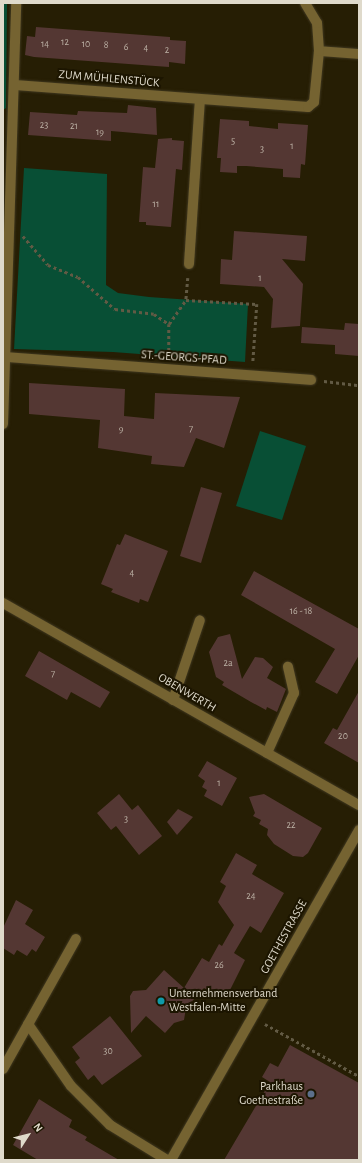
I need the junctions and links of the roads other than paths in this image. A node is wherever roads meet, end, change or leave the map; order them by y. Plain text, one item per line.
1 (16, 3) edge
2 (304, 3) edge
3 (319, 51) junction
4 (359, 54) edge
5 (15, 85) junction
6 (200, 100) junction
7 (189, 264) road end
8 (6, 357) junction
9 (311, 380) road end
10 (3, 424) edge
11 (3, 603) edge
12 (200, 620) dead end
13 (288, 667) dead end
14 (173, 700) junction
15 (267, 753) junction
16 (359, 805) edge
17 (359, 830) edge
18 (76, 939) dead end
19 (28, 1024) junction
20 (4, 1069) edge
21 (167, 1160) edge
22 (172, 1160) edge

1 - 5 street
2 - 3 street
3 - 4 street
3 - 6 street, ZUM MÜHLENSTÜCK
5 - 6 street, ZUM MÜHLENSTÜCK
5 - 8 street
6 - 7 street
8 - 9 street, ST.-GEORGS-PFAD
8 - 10 street
11 - 14 street, OBENWERTH
12 - 14 street
13 - 15 street
14 - 15 street, OBENWERTH
15 - 16 street, OBENWERTH
17 - 22 street, GOETHESTRASSE
18 - 19 street
19 - 20 street
19 - 21 street

